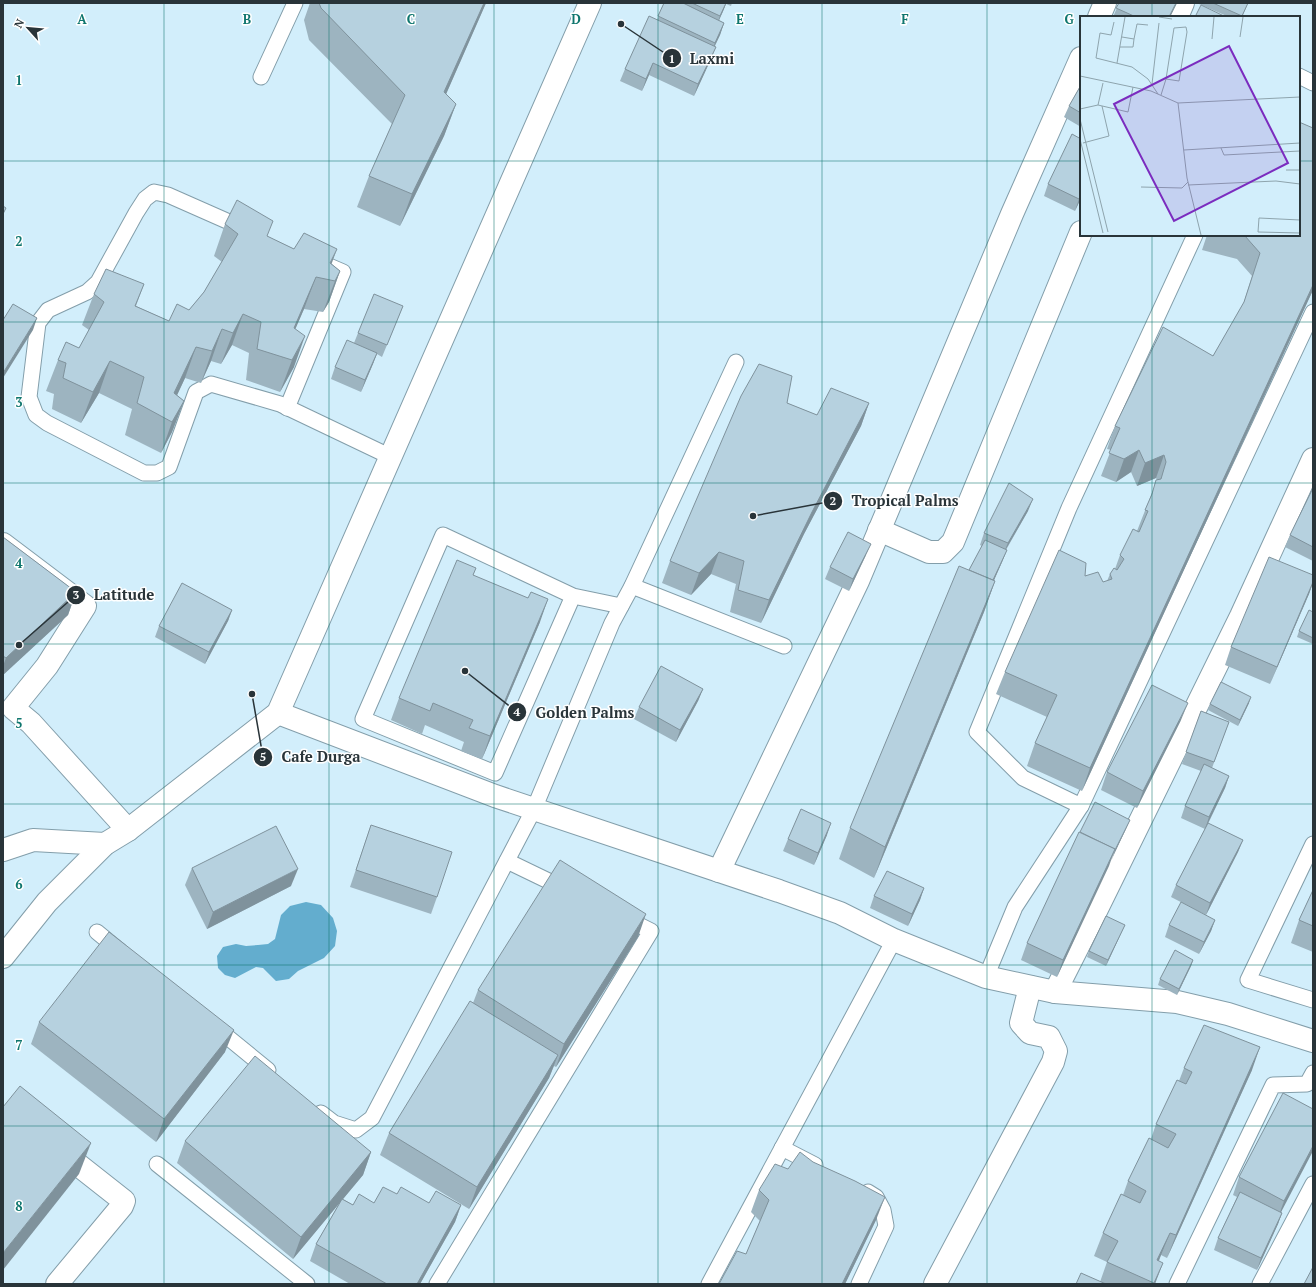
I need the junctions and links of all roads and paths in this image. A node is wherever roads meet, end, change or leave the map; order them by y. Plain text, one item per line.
1 (294, 3) edge
2 (590, 3) edge
3 (1105, 3) edge
4 (1183, 3) edge
5 (1099, 16) edge
6 (1177, 16) edge
7 (1080, 60) edge
8 (1300, 76) edge
9 (261, 77) dead end
10 (1313, 83) edge
11 (255, 234) edge
12 (1080, 234) edge
13 (1195, 236) edge
14 (306, 256) edge
15 (1313, 312) edge
16 (736, 362) dead end
17 (287, 408) junction
18 (391, 456) junction
19 (1313, 459) edge
20 (879, 530) junction
21 (3, 544) edge
22 (632, 586) junction
23 (573, 596) junction
24 (621, 606) junction
25 (784, 646) dead end
26 (8, 707) edge
27 (278, 713) junction
28 (1081, 806) junction
29 (534, 809) junction
30 (128, 830) junction
31 (105, 844) junction
32 (1313, 844) edge
33 (3, 850) edge
34 (507, 861) junction
35 (719, 871) junction
36 (576, 894) edge
37 (610, 911) edge
38 (97, 932) dead end
39 (894, 940) junction
40 (3, 957) edge
41 (133, 962) edge
42 (986, 977) junction
43 (1030, 987) junction
44 (1055, 992) junction
45 (1313, 1000) edge
46 (200, 1016) edge
47 (1313, 1041) edge
48 (280, 1079) edge
49 (1311, 1082) edge
50 (310, 1104) edge
51 (45, 1138) edge
52 (782, 1148) junction
53 (157, 1164) dead end
54 (829, 1172) edge
55 (1313, 1184) edge
56 (855, 1186) edge
57 (57, 1284) edge
58 (307, 1284) edge
59 (437, 1284) edge
60 (709, 1284) edge
61 (859, 1284) edge
62 (935, 1284) edge
63 (1177, 1284) edge
64 (1260, 1284) edge

1 - 9 lane
2 - 18 street
3 - 5 street
4 - 6 street
7 - 20 street
8 - 10 lane
11 - 17 lane
12 - 20 street
13 - 28 lane
14 - 17 lane
15 - 28 lane
16 - 22 lane
17 - 18 lane
18 - 27 street
19 - 44 street
20 - 35 street
21 - 26 street
22 - 24 lane
22 - 25 lane
23 - 23 lane
23 - 24 lane
24 - 29 lane
26 - 30 street
27 - 29 street
27 - 30 street
28 - 42 lane
29 - 34 lane
29 - 35 street
30 - 31 street
31 - 33 street
31 - 40 street
32 - 45 lane
34 - 36 lane
34 - 50 lane
35 - 39 street
37 - 59 lane
38 - 41 lane
39 - 42 street
39 - 52 lane
42 - 43 street
43 - 44 street
43 - 62 street
44 - 47 street
46 - 48 lane
49 - 63 lane
51 - 57 street
52 - 54 lane
52 - 60 lane
53 - 58 lane
55 - 64 lane
56 - 61 lane

